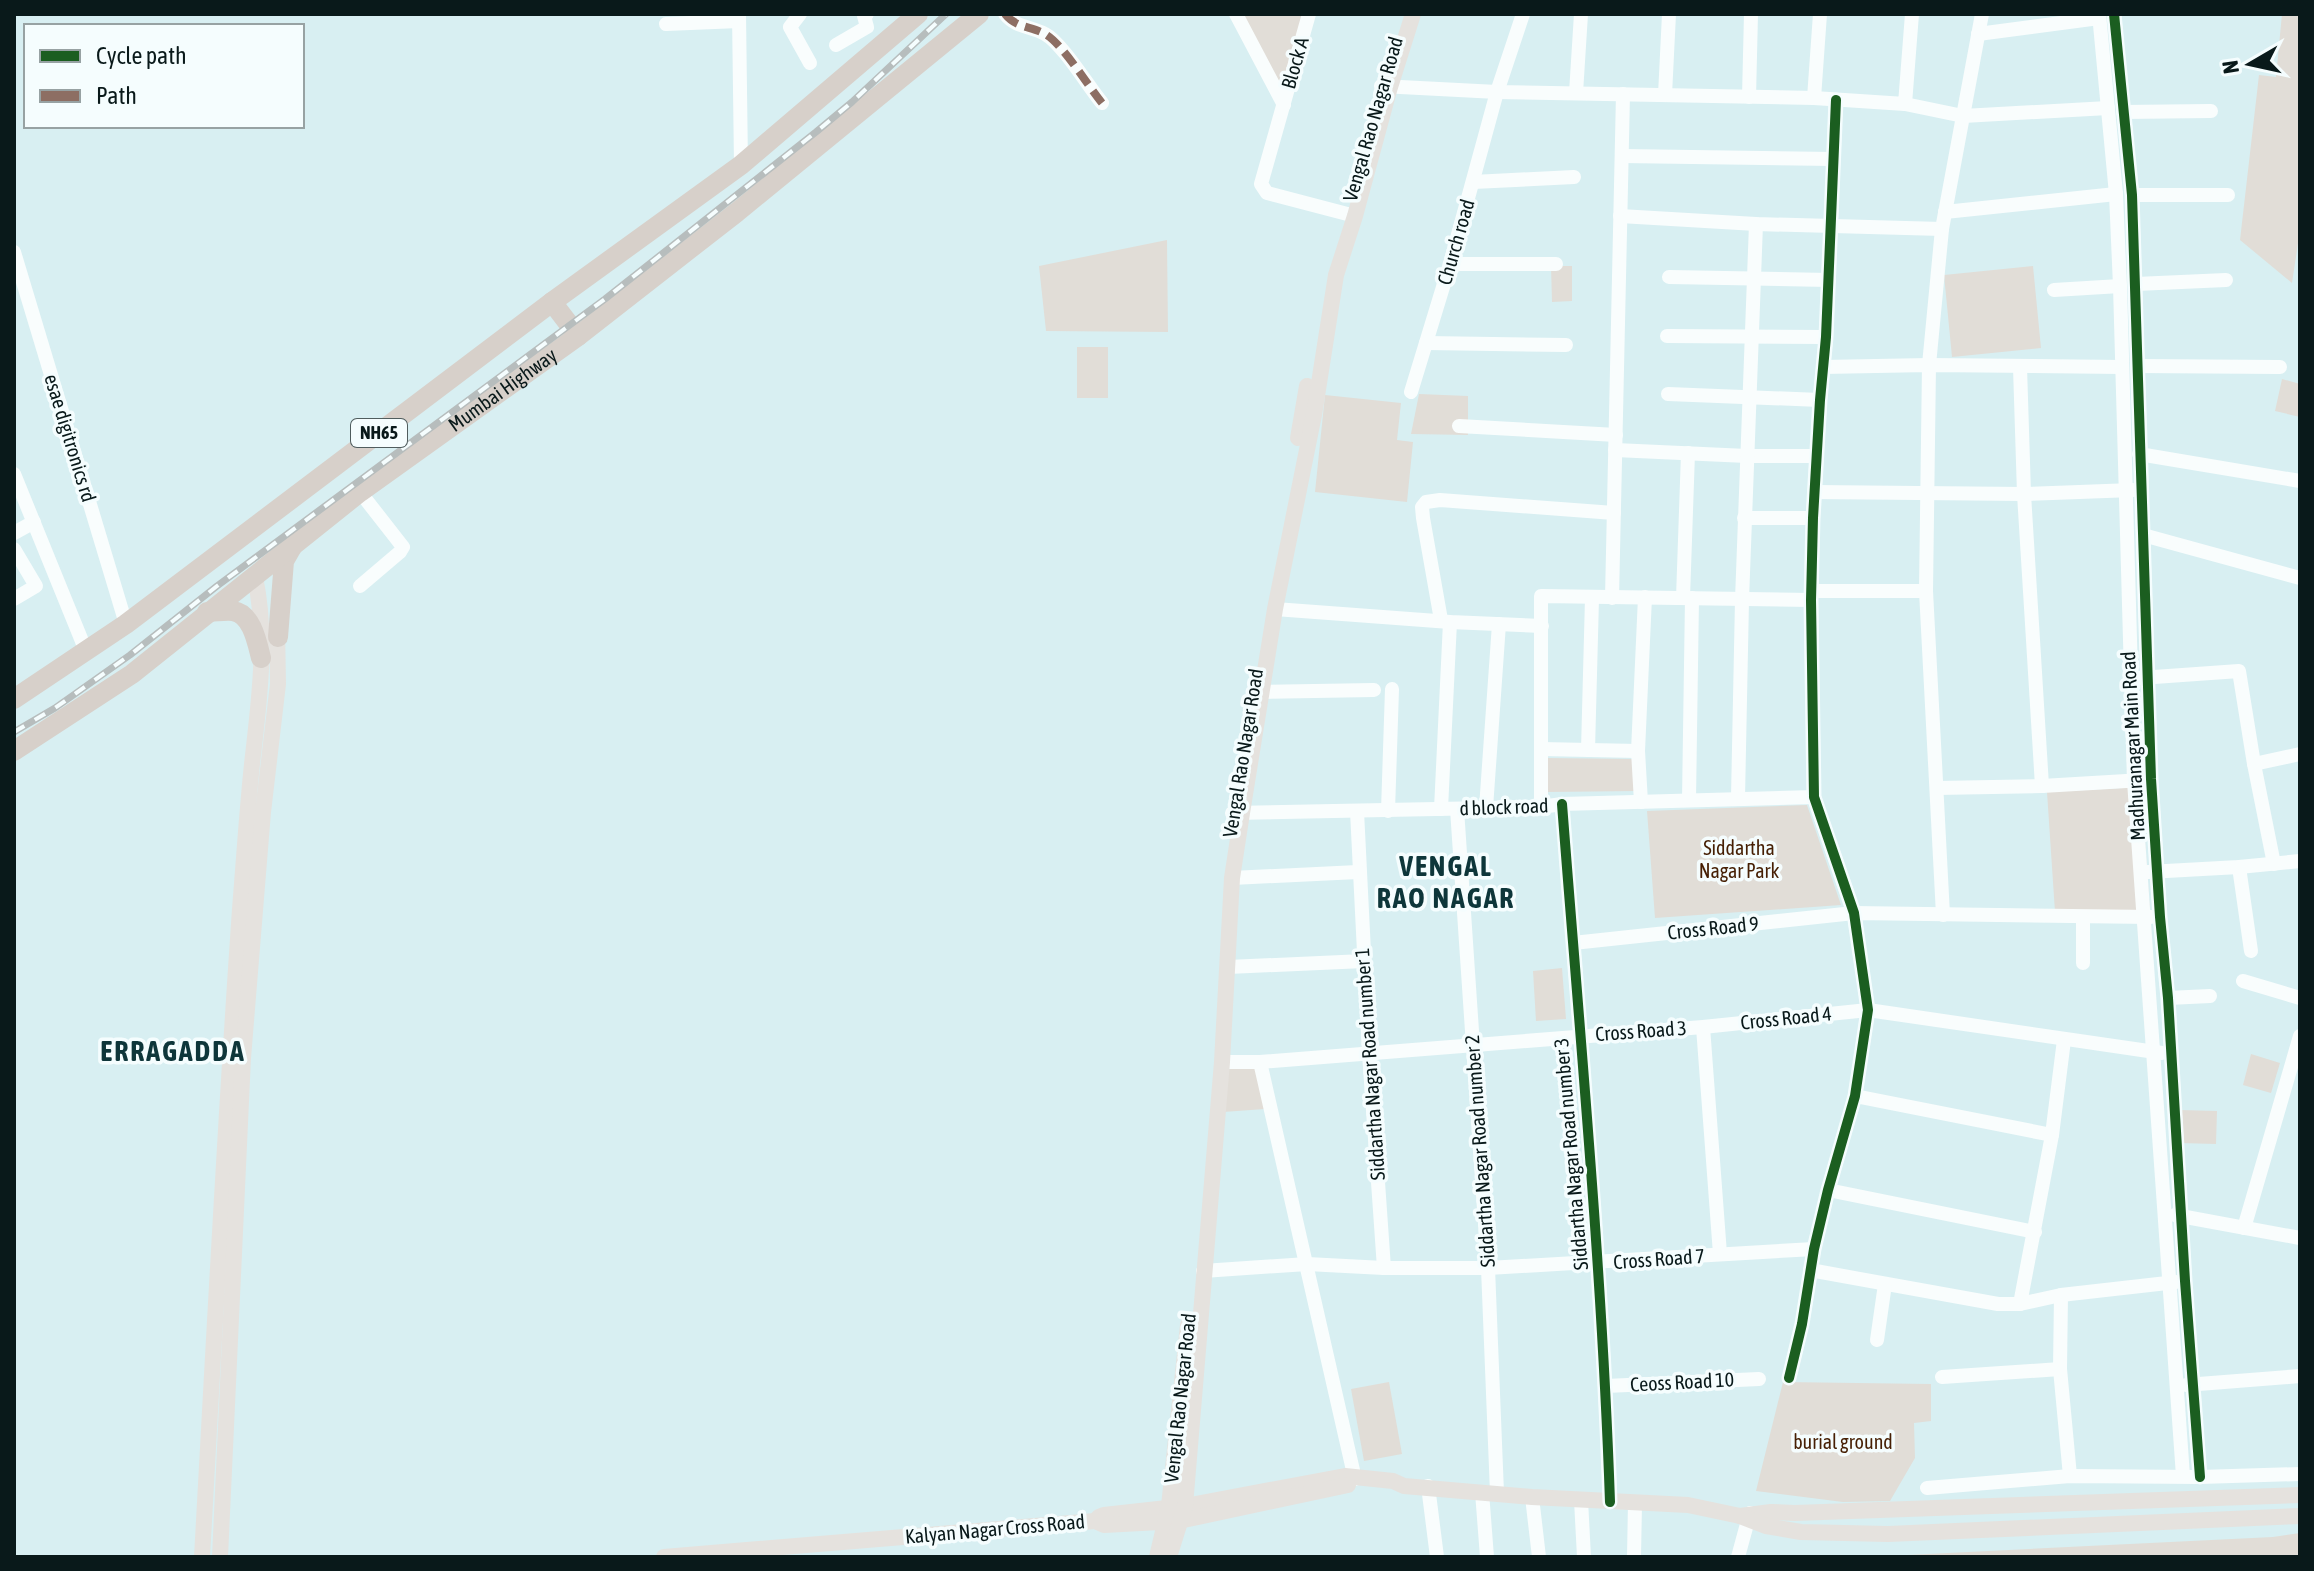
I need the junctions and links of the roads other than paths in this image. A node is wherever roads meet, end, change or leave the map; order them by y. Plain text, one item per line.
1 (800, 14) edge
2 (867, 14) edge
3 (918, 14) edge
4 (979, 14) edge
5 (1005, 14) edge
6 (1236, 14) edge
7 (1309, 14) edge
8 (1403, 14) edge
9 (1413, 14) edge
10 (1523, 14) edge
11 (1581, 14) edge
12 (1669, 14) edge
13 (1751, 14) edge
14 (1820, 14) edge
15 (1912, 14) edge
16 (1982, 14) edge
17 (2111, 15) edge
18 (739, 18) edge
19 (666, 24) dead end
20 (1978, 34) junction
21 (836, 45) dead end
22 (810, 63) dead end
23 (1386, 87) junction
24 (1497, 92) junction
25 (1576, 93) junction
26 (1623, 94) junction
27 (1665, 95) junction
28 (1749, 97) junction
29 (1814, 98) junction
30 (1836, 100) junction
31 (1102, 103) dead end
32 (1905, 104) junction
33 (1284, 105) junction
34 (2108, 108) junction
35 (2211, 111) dead end
36 (2123, 112) junction
37 (1963, 116) junction
38 (1622, 156) junction
39 (1833, 159) junction
40 (741, 165) junction
41 (1574, 177) dead end
42 (1473, 182) junction
43 (2116, 194) junction
44 (2132, 195) junction
45 (2228, 195) dead end
46 (1945, 212) junction
47 (1351, 214) junction
48 (1620, 216) junction
49 (1756, 224) junction
50 (1831, 225) junction
51 (1942, 229) junction
52 (14, 252) edge
53 (1450, 264) junction
54 (1556, 264) dead end
55 (1669, 277) dead end
56 (1754, 280) junction
57 (1829, 280) junction
58 (2226, 280) dead end
59 (2136, 284) junction
60 (2120, 286) junction
61 (2054, 290) dead end
62 (552, 302) junction
63 (578, 336) junction
64 (1667, 336) dead end
65 (1752, 336) junction
66 (1826, 337) junction
67 (1426, 343) junction
68 (1566, 345) dead end
69 (1929, 365) junction
70 (1823, 367) junction
71 (2020, 367) junction
72 (2130, 367) junction
73 (2280, 367) dead end
74 (1411, 392) dead end
75 (1668, 394) dead end
76 (1748, 396) junction
77 (1820, 400) junction
78 (1459, 426) dead end
79 (1615, 443) junction
80 (1688, 453) junction
81 (2139, 454) junction
82 (1747, 456) junction
83 (1816, 456) junction
84 (14, 474) edge
85 (2300, 481) edge
86 (2142, 490) junction
87 (2125, 491) junction
88 (360, 492) junction
89 (1814, 492) junction
90 (1927, 493) junction
91 (2024, 494) junction
92 (1614, 513) junction
93 (1744, 518) junction
94 (1813, 518) junction
95 (34, 522) junction
96 (14, 533) edge
97 (2143, 535) junction
98 (294, 543) junction
99 (14, 549) edge
100 (273, 562) junction
101 (56, 575) junction
102 (255, 577) junction
103 (2300, 578) edge
104 (36, 586) junction
105 (360, 586) dead end
106 (1926, 591) junction
107 (1812, 595) junction
108 (1645, 597) junction
109 (1592, 598) junction
110 (1612, 598) junction
111 (1687, 598) junction
112 (14, 599) edge
113 (1274, 600) junction
114 (1742, 600) junction
115 (206, 612) junction
116 (1446, 621) junction
117 (126, 624) junction
118 (1499, 624) junction
119 (1542, 626) junction
120 (1267, 633) junction
121 (278, 637) junction
122 (86, 651) junction
123 (261, 658) junction
124 (2147, 678) junction
125 (2130, 679) junction
126 (1392, 689) dead end
127 (1374, 690) dead end
128 (1261, 692) junction
129 (14, 699) edge
130 (1541, 749) junction
131 (1588, 750) junction
132 (14, 751) edge
133 (1638, 751) junction
134 (2300, 754) edge
135 (2254, 764) junction
136 (2151, 779) junction
137 (2134, 781) junction
138 (2042, 786) junction
139 (1937, 788) junction
140 (1814, 797) junction
141 (1738, 798) junction
142 (1689, 800) junction
143 (1641, 802) junction
144 (1562, 804) junction
145 (1541, 807) junction
146 (1486, 808) junction
147 (1449, 809) junction
148 (1357, 811) junction
149 (1388, 811) junction
150 (1237, 813) junction
151 (2300, 861) edge
152 (2274, 864) junction
153 (2239, 867) junction
154 (2140, 871) junction
155 (1358, 872) junction
156 (2157, 872) junction
157 (1232, 878) junction
158 (1854, 913) junction
159 (1943, 915) junction
160 (2160, 917) junction
161 (2083, 918) junction
162 (2143, 918) junction
163 (1573, 943) junction
164 (2251, 951) dead end
165 (1364, 961) junction
166 (2083, 963) dead end
167 (1228, 967) junction
168 (2243, 981) dead end
169 (2210, 996) dead end
170 (2168, 998) junction
171 (2300, 998) edge
172 (1868, 1010) junction
173 (1703, 1027) junction
174 (1579, 1035) junction
175 (2064, 1040) junction
176 (1472, 1044) junction
177 (2299, 1045) edge
178 (2153, 1052) junction
179 (1369, 1053) junction
180 (2172, 1054) junction
181 (1222, 1062) junction
182 (1260, 1062) junction
183 (1855, 1096) junction
184 (2052, 1135) junction
185 (1828, 1190) junction
186 (2166, 1214) junction
187 (2182, 1216) junction
188 (2244, 1228) junction
189 (2035, 1232) junction
190 (2300, 1238) edge
191 (1814, 1249) junction
192 (1720, 1254) junction
193 (1598, 1263) junction
194 (1307, 1264) junction
195 (1384, 1268) junction
196 (1488, 1268) junction
197 (1810, 1270) junction
198 (1203, 1271) junction
199 (2177, 1282) junction
200 (1885, 1284) junction
201 (2061, 1295) junction
202 (2020, 1304) junction
203 (1877, 1340) dead end
204 (2060, 1369) junction
205 (2300, 1376) edge
206 (1942, 1377) dead end
207 (1789, 1378) dead end
208 (1759, 1379) dead end
209 (2194, 1385) junction
210 (1606, 1386) junction
211 (2178, 1386) junction
212 (2300, 1474) edge
213 (2070, 1476) junction
214 (2183, 1476) junction
215 (2200, 1477) junction
216 (1355, 1479) junction
217 (1428, 1486) junction
218 (1927, 1488) dead end
219 (1489, 1493) junction
220 (2300, 1495) edge
221 (1532, 1497) junction
222 (1581, 1500) junction
223 (1610, 1502) junction
224 (1635, 1503) junction
225 (1174, 1514) junction
226 (1746, 1516) junction
227 (2300, 1516) edge
228 (752, 1553) edge
229 (202, 1557) edge
230 (220, 1557) edge
231 (672, 1557) edge
232 (1157, 1557) edge
233 (1169, 1557) edge
234 (1437, 1557) edge
235 (1487, 1557) edge
236 (1539, 1557) edge
237 (1584, 1557) edge
238 (1634, 1557) edge
239 (1738, 1557) edge

1 - 22 street
2 - 21 street
3 - 40 highway, Mumbai Highway / NH65
4 - 63 highway, Mumbai Highway / NH65
5 - 31 street
6 - 33 street, Block A
7 - 33 street, Block A
8 - 23 main road, Vengal Rao Nagar Road
9 - 23 main road, Vengal Rao Nagar Road
10 - 24 street, Church road
11 - 25 street
12 - 27 street
13 - 28 street
14 - 29 street
15 - 32 street
16 - 20 street
17 - 20 street
17 - 34 street, Madhuranagar Main Road
17 - 36 street, Madhuranagar Main Road
18 - 19 street
18 - 40 street
20 - 37 street
23 - 24 street
23 - 47 main road, Vengal Rao Nagar Road
24 - 25 street
24 - 42 street, Church road
25 - 26 street
26 - 27 street
26 - 38 street
27 - 28 street
28 - 29 street
29 - 30 street
30 - 32 street
30 - 39 street
32 - 37 street
33 - 47 street
34 - 37 street
34 - 43 street, Madhuranagar Main Road
35 - 36 street
36 - 44 street, Madhuranagar Main Road
37 - 46 street
38 - 39 street
38 - 48 street
39 - 50 street
40 - 62 highway, Mumbai Highway / NH65
41 - 42 street
42 - 53 street, Church road
43 - 46 street
43 - 60 street, Madhuranagar Main Road
44 - 45 street
44 - 59 street, Madhuranagar Main Road
46 - 51 street
47 - 113 main road, Vengal Rao Nagar Road
48 - 49 street
48 - 79 street
49 - 50 street
49 - 56 street
50 - 51 street
50 - 57 street
51 - 69 street
52 - 117 street, esae digitronics rd
53 - 54 street
53 - 67 street, Church road
55 - 56 street
56 - 57 street
56 - 65 street
57 - 66 street
58 - 59 street
59 - 72 street, Madhuranagar Main Road
60 - 61 street
60 - 72 street, Madhuranagar Main Road
62 - 63 highway
62 - 117 highway, Mumbai Highway / NH65
63 - 88 highway, Mumbai Highway / NH65
64 - 65 street
65 - 66 street
65 - 76 street
66 - 70 street
67 - 68 street
67 - 74 street, Church road
69 - 70 street
69 - 71 street
69 - 90 street
70 - 77 street
71 - 72 street
71 - 91 street
72 - 73 street
72 - 81 street, Madhuranagar Main Road
72 - 87 street, Madhuranagar Main Road
75 - 76 street
76 - 77 street
76 - 82 street
77 - 83 street
78 - 79 street
79 - 80 street
79 - 92 street
80 - 82 street
80 - 111 street
81 - 85 street
81 - 86 street, Madhuranagar Main Road
82 - 83 street
82 - 93 street
83 - 89 street
84 - 95 street
86 - 87 street
86 - 97 street, Madhuranagar Main Road
87 - 91 street
87 - 125 street, Madhuranagar Main Road
88 - 98 highway, Mumbai Highway / NH65
88 - 105 street
89 - 90 street
89 - 94 street
90 - 91 street
90 - 106 street
91 - 138 street
92 - 110 street
92 - 116 street, Siddartha Nagar Road number 2
93 - 94 street
93 - 114 street
94 - 107 street
95 - 96 street
95 - 101 street
97 - 103 street
97 - 124 street, Madhuranagar Main Road
98 - 100 highway, Mumbai Highway / NH65
98 - 121 highway
99 - 104 street
100 - 102 highway, Mumbai Highway / NH65
100 - 121 main road
101 - 104 street
101 - 122 street
102 - 115 highway, Mumbai Highway / NH65
102 - 123 main road
104 - 112 street
106 - 107 street
106 - 139 street
107 - 114 street
107 - 140 street
108 - 110 street
108 - 111 street
108 - 133 street
109 - 110 street
109 - 119 street
109 - 131 street
111 - 114 street
111 - 142 street
113 - 116 street
113 - 120 main road, Vengal Rao Nagar Road
114 - 141 street
115 - 123 highway
115 - 132 highway, Mumbai Highway / NH65
116 - 118 street
116 - 147 street, Siddartha Nagar Road number 2
117 - 122 highway, Mumbai Highway / NH65
118 - 119 street
118 - 146 street
119 - 130 street
120 - 128 main road, Vengal Rao Nagar Road
120 - 150 main road, Vengal Rao Nagar Road
121 - 230 main road
122 - 129 highway, Mumbai Highway / NH65
123 - 229 main road
124 - 125 street
124 - 135 street
124 - 136 street, Madhuranagar Main Road
125 - 137 street, Madhuranagar Main Road
126 - 149 street
127 - 128 street
128 - 150 main road, Vengal Rao Nagar Road
130 - 131 street
130 - 145 street
131 - 133 street
133 - 143 street
134 - 135 street
135 - 152 street
136 - 137 street
136 - 156 street, Madhuranagar Main Road
137 - 138 street
137 - 154 street, Madhuranagar Main Road
138 - 139 street
139 - 159 street
140 - 141 street, d block road
140 - 158 street
141 - 142 street, d block road
142 - 143 street, d block road
143 - 144 street, d block road
144 - 145 street, d block road
144 - 163 street, Siddartha Nagar Road number 3
145 - 146 street, d block road
146 - 147 street, d block road
147 - 149 street, d block road
147 - 176 street, Siddartha Nagar Road number 2
148 - 149 street, d block road
148 - 150 street, d block road
148 - 155 street, Siddartha Nagar Road number 1
150 - 157 main road, Vengal Rao Nagar Road
150 - 225 main road, Vengal Rao Nagar Road
151 - 152 street
152 - 153 street
153 - 156 street
153 - 164 street
154 - 156 street
154 - 162 street, Madhuranagar Main Road
155 - 157 street
155 - 165 street, Siddartha Nagar Road number 1
156 - 160 street, Madhuranagar Main Road
157 - 167 main road, Vengal Rao Nagar Road
158 - 159 street, Cross Road 9
158 - 163 street, Cross Road 9
158 - 172 street
159 - 161 street, Cross Road 9
160 - 162 street, Cross Road 9
160 - 170 street, Madhuranagar Main Road
161 - 162 street, Cross Road 9
161 - 166 street
162 - 178 street, Madhuranagar Main Road
163 - 174 street, Siddartha Nagar Road number 3
165 - 167 street
165 - 179 street, Siddartha Nagar Road number 1
167 - 181 main road, Vengal Rao Nagar Road
168 - 171 street
169 - 170 street
170 - 180 street, Madhuranagar Main Road
172 - 173 street, Cross Road 4
172 - 175 street, Cross Road 4
172 - 183 street
173 - 174 street, Cross Road 3
173 - 192 street
174 - 176 street, Cross Road 3
174 - 193 street, Siddartha Nagar Road number 3
175 - 178 street, Cross Road 4
175 - 184 street
176 - 179 street, Cross Road 3
176 - 196 street, Siddartha Nagar Road number 2
177 - 188 street
178 - 180 street, Cross Road 4
178 - 186 street, Madhuranagar Main Road
179 - 182 street, Cross Road 3
179 - 195 street, Siddartha Nagar Road number 1
180 - 187 street, Madhuranagar Main Road
181 - 182 street, Cross Road 3
181 - 198 main road, Vengal Rao Nagar Road
182 - 194 street
183 - 184 street
183 - 185 street
184 - 189 street
185 - 189 street
185 - 191 street
186 - 187 street
186 - 199 street, Madhuranagar Main Road
187 - 188 street
187 - 199 street, Madhuranagar Main Road
188 - 190 street
189 - 202 street
191 - 192 street, Cross Road 7
191 - 197 street
192 - 193 street, Cross Road 7
193 - 196 street, Cross Road 7
193 - 210 street, Siddartha Nagar Road number 3
194 - 195 street, Cross Road 7
194 - 198 street, Cross Road 7
194 - 216 street
195 - 196 street, Cross Road 7
196 - 219 street, Siddartha Nagar Road number 2
197 - 200 street
197 - 207 street
198 - 225 main road, Vengal Rao Nagar Road
199 - 201 street
199 - 209 street, Madhuranagar Main Road
199 - 211 street, Madhuranagar Main Road
200 - 202 street
200 - 203 street
201 - 202 street
201 - 204 street
204 - 206 street
204 - 213 street
205 - 209 street
208 - 210 street, Ceoss Road 10
209 - 211 street
209 - 215 street, Madhuranagar Main Road
210 - 223 street, Siddartha Nagar Road number 3
211 - 214 street, Madhuranagar Main Road
212 - 215 street
213 - 214 street
213 - 218 street
214 - 215 street
216 - 217 main road
216 - 225 main road, Kalyan Nagar Cross Road
217 - 219 main road
217 - 234 street
219 - 221 main road
219 - 235 street, Siddartha Nagar Road number 2
220 - 226 main road
221 - 222 main road
221 - 236 street
222 - 223 main road
222 - 237 street
223 - 224 main road
224 - 226 main road
224 - 238 street
225 - 228 main road, Kalyan Nagar Cross Road
225 - 232 main road
225 - 233 main road
226 - 227 main road
226 - 239 street
228 - 231 main road, Kalyan Nagar Cross Road

